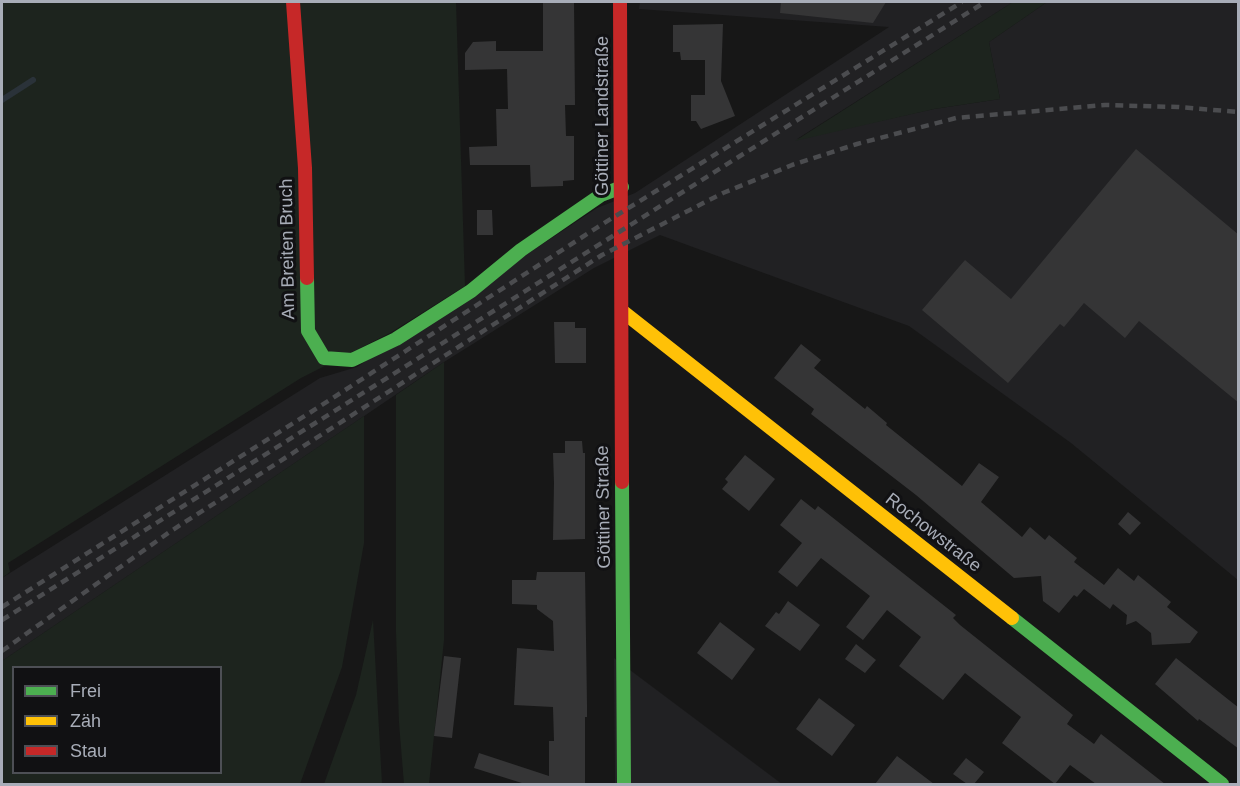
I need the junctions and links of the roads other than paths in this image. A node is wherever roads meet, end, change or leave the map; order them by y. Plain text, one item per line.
1 (293, 2) edge
2 (620, 2) edge
3 (622, 187) junction
4 (621, 230) joint
5 (622, 310) junction
6 (624, 784) edge
7 (1222, 784) edge

1 - 3 street, Am Breiten Bruch
2 - 3 street, Göttiner Landstraße
3 - 4 street, Göttiner Landstraße
4 - 5 street, Göttiner Straße
5 - 6 street, Göttiner Straße
5 - 7 street, Rochowstraße

